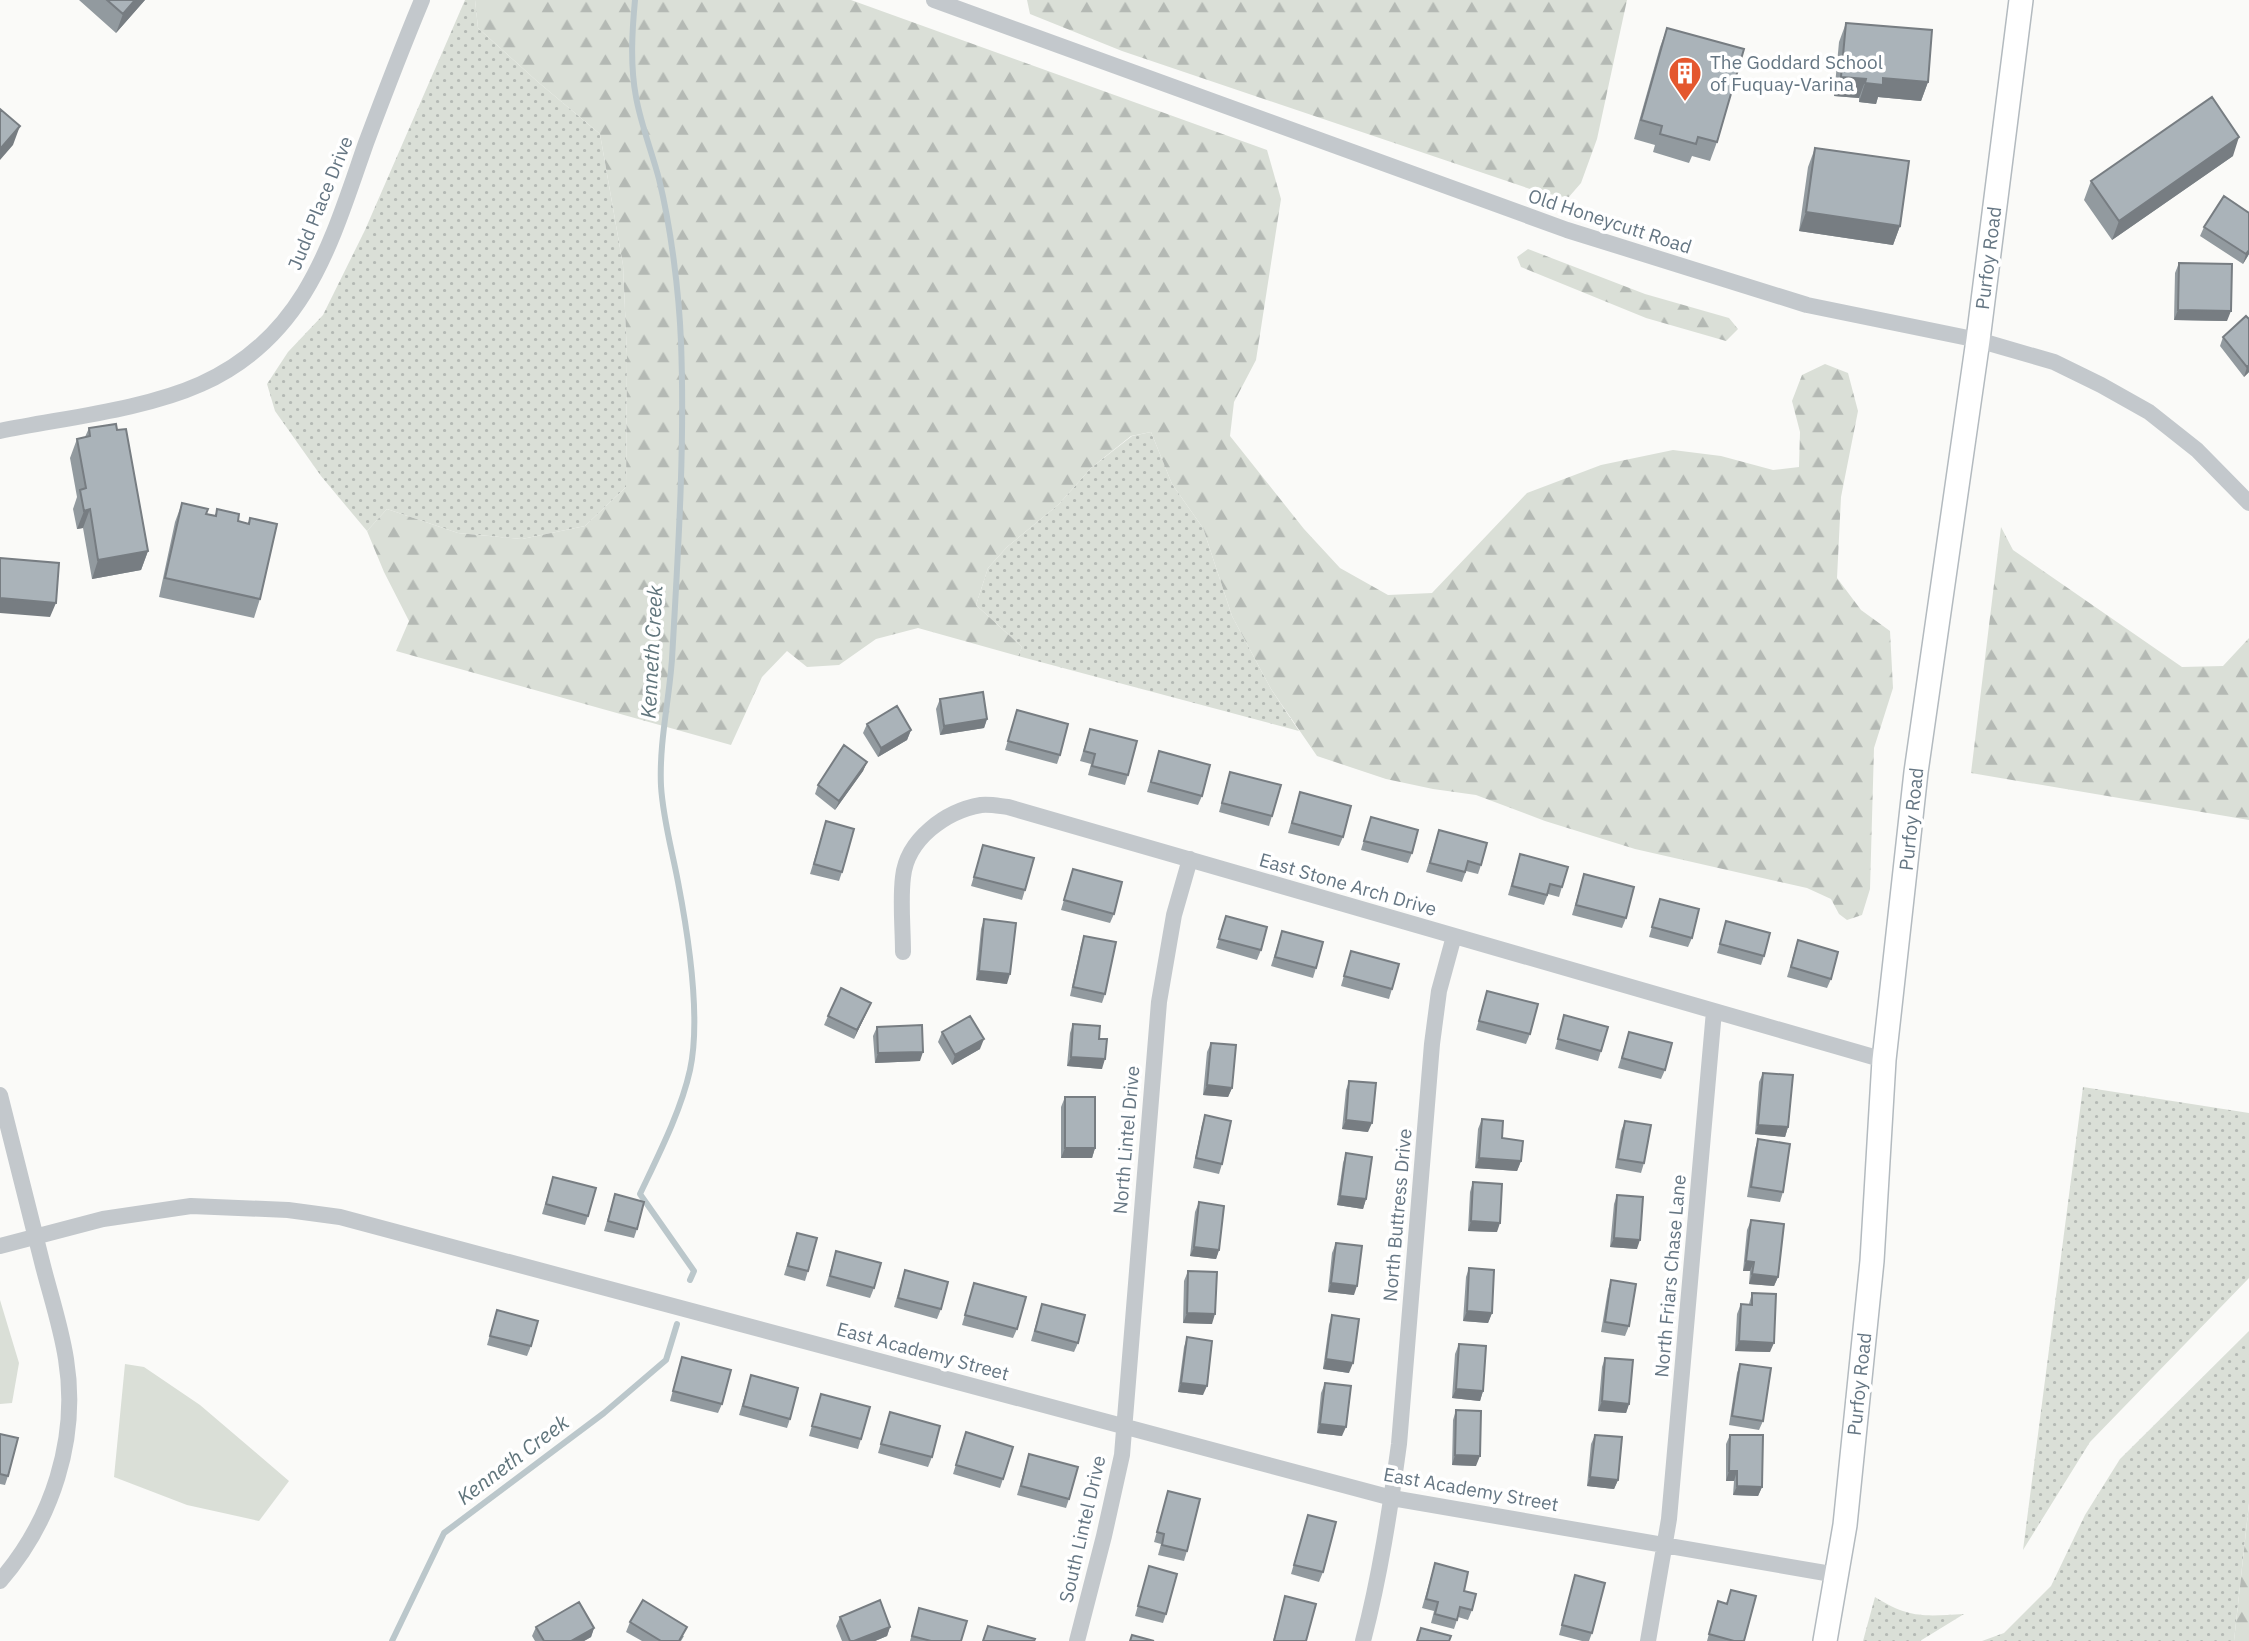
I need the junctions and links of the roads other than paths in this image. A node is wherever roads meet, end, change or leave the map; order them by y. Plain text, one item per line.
1 (422, 0) edge
2 (934, 0) edge
3 (2021, 0) edge
4 (1978, 340) junction
5 (0, 431) edge
6 (2249, 503) edge
7 (1190, 859) junction
8 (1454, 936) junction
9 (903, 952) dead end
10 (1714, 1011) junction
11 (1884, 1060) junction
12 (0, 1095) edge
13 (36, 1237) junction
14 (0, 1246) edge
15 (1125, 1427) junction
16 (1392, 1498) junction
17 (1667, 1544) junction
18 (1837, 1575) junction
19 (0, 1581) edge
20 (1077, 1641) edge
21 (1363, 1641) edge
22 (1648, 1641) edge
23 (1825, 1641) edge

1 - 5 street, Judd Place Drive
2 - 4 street, Old Honeycutt Road
3 - 4 street, Purfoy Road
4 - 6 street, Old Honeycutt Road
4 - 11 street, Purfoy Road
7 - 8 street, East Stone Arch Drive
7 - 9 street, East Stone Arch Drive
7 - 15 street, North Lintel Drive
8 - 10 street, East Stone Arch Drive
8 - 16 street, North Buttress Drive
10 - 11 street, East Stone Arch Drive
10 - 17 street, North Friars Chase Lane
11 - 18 street, Purfoy Road
12 - 13 street
13 - 14 street, East Academy Street
13 - 15 street, East Academy Street
13 - 19 street
15 - 16 street, East Academy Street
15 - 20 street, South Lintel Drive
16 - 17 street, East Academy Street
16 - 21 street, North Buttress Drive
17 - 18 street, East Academy Street
17 - 22 street, North Friars Chase Lane
18 - 23 street, Purfoy Road

